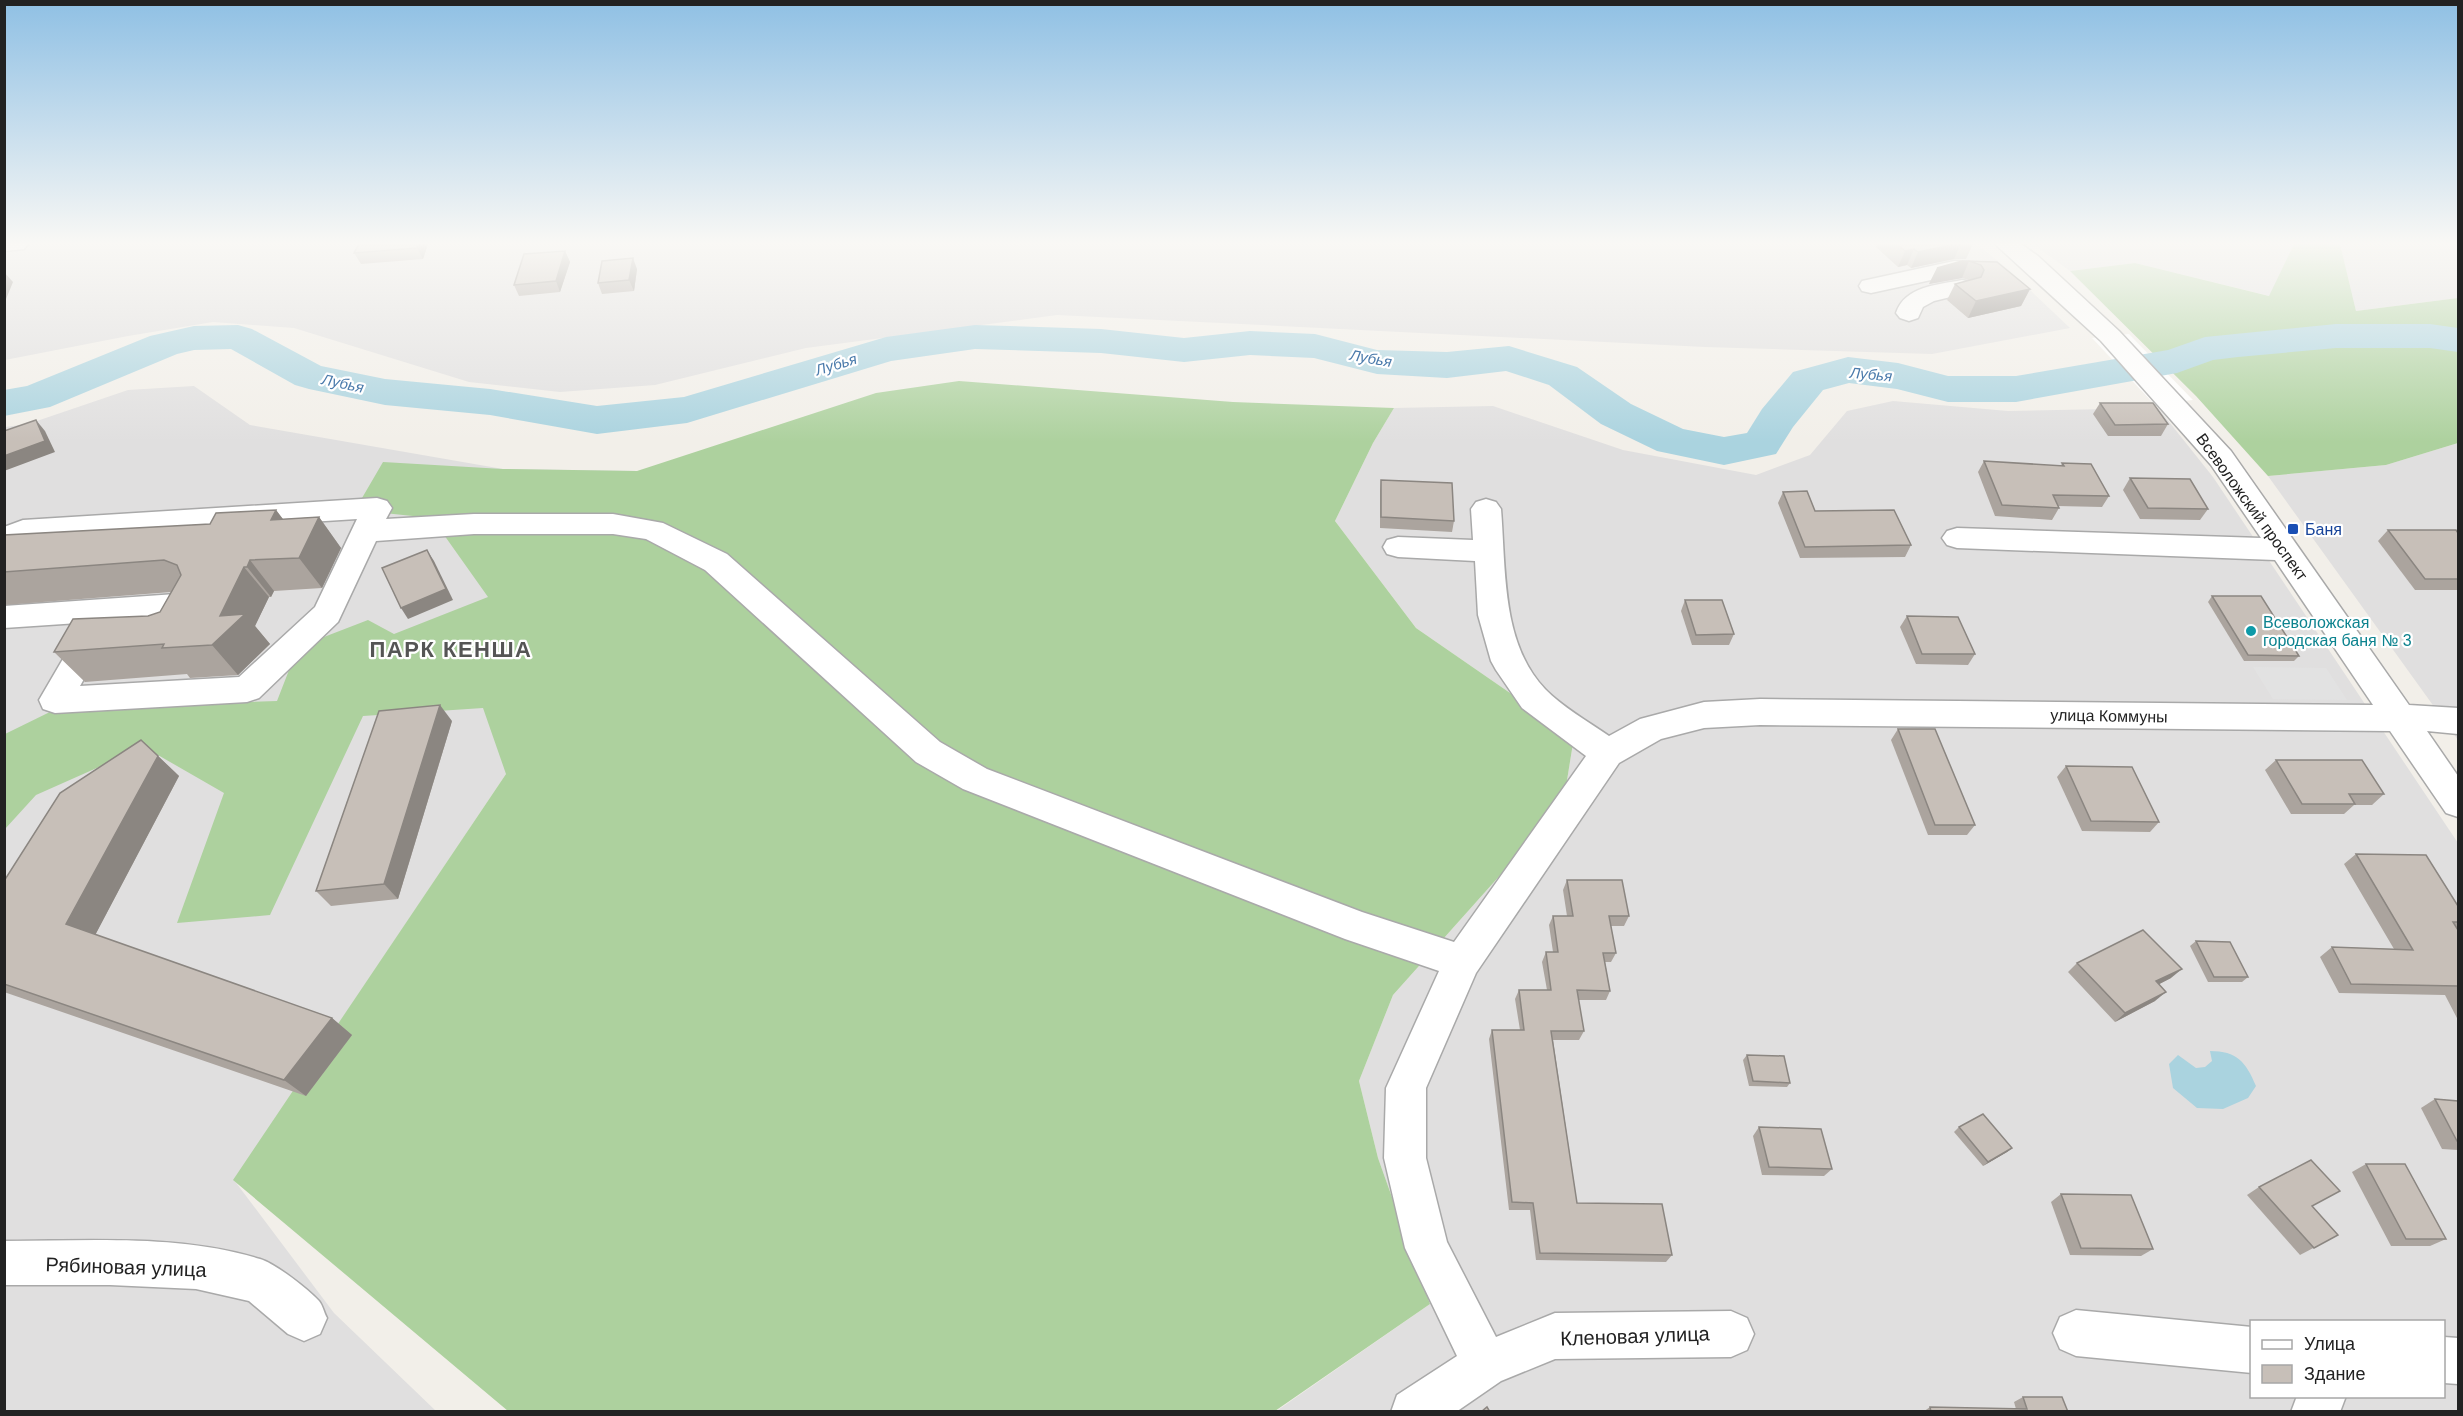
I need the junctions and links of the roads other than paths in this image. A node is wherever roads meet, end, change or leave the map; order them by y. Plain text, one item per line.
1 (1910, 310) edge
2 (2075, 310) edge
3 (1909, 313) dead end
4 (1486, 508) dead end
5 (366, 531) junction
6 (1958, 538) dead end
7 (4, 541) edge
8 (1398, 547) dead end
9 (2285, 550) junction
10 (1489, 551) junction
11 (4, 617) edge
12 (2400, 718) junction
13 (2458, 721) edge
14 (1607, 753) junction
15 (2458, 803) edge
16 (1462, 962) junction
17 (4, 1263) edge
18 (304, 1318) dead end
19 (2076, 1333) dead end
20 (1731, 1334) dead end
21 (2250, 1350) edge
22 (1485, 1364) junction
23 (2322, 1398) edge
24 (1414, 1412) edge
25 (2314, 1412) edge

1 - 3 street
2 - 9 street, Всеволожский проспект
4 - 10 street
5 - 7 street
5 - 11 street
5 - 16 street
6 - 9 street
8 - 10 street
9 - 12 street, Всеволожский проспект
10 - 14 street
12 - 13 street, улица Коммуны
12 - 14 street, улица Коммуны
12 - 15 street, Всеволожский проспект
14 - 16 street
16 - 22 street
17 - 18 street, Рябиновая улица
19 - 21 street
20 - 22 street, Кленовая улица
22 - 24 street, Кленовая улица
23 - 25 street

